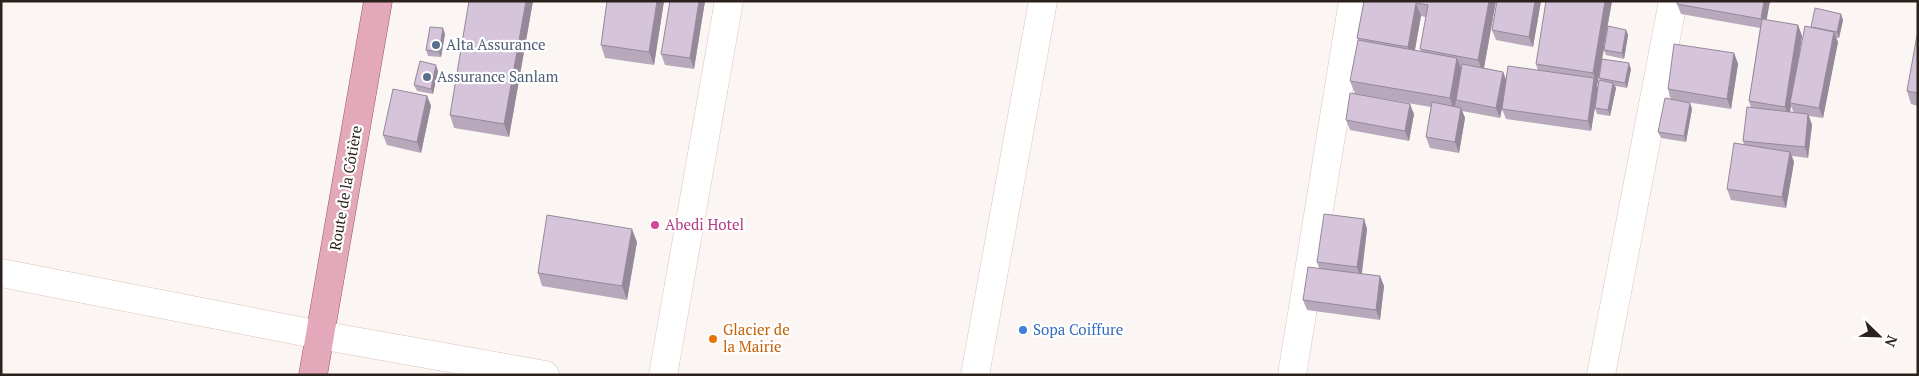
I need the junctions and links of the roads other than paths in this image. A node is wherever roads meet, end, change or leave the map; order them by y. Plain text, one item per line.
1 (378, 1) edge
2 (729, 1) edge
3 (1043, 1) edge
4 (1353, 1) edge
5 (1673, 1) edge
6 (1, 273) edge
7 (320, 335) junction
8 (313, 375) edge
9 (545, 375) edge
10 (664, 375) edge
11 (975, 375) edge
12 (1292, 375) edge
13 (1601, 375) edge

1 - 7 main road, Route de la Côtière
2 - 10 street
3 - 11 street
4 - 12 street
5 - 13 street
6 - 7 street
7 - 8 main road, Route de la Côtière
7 - 9 street

